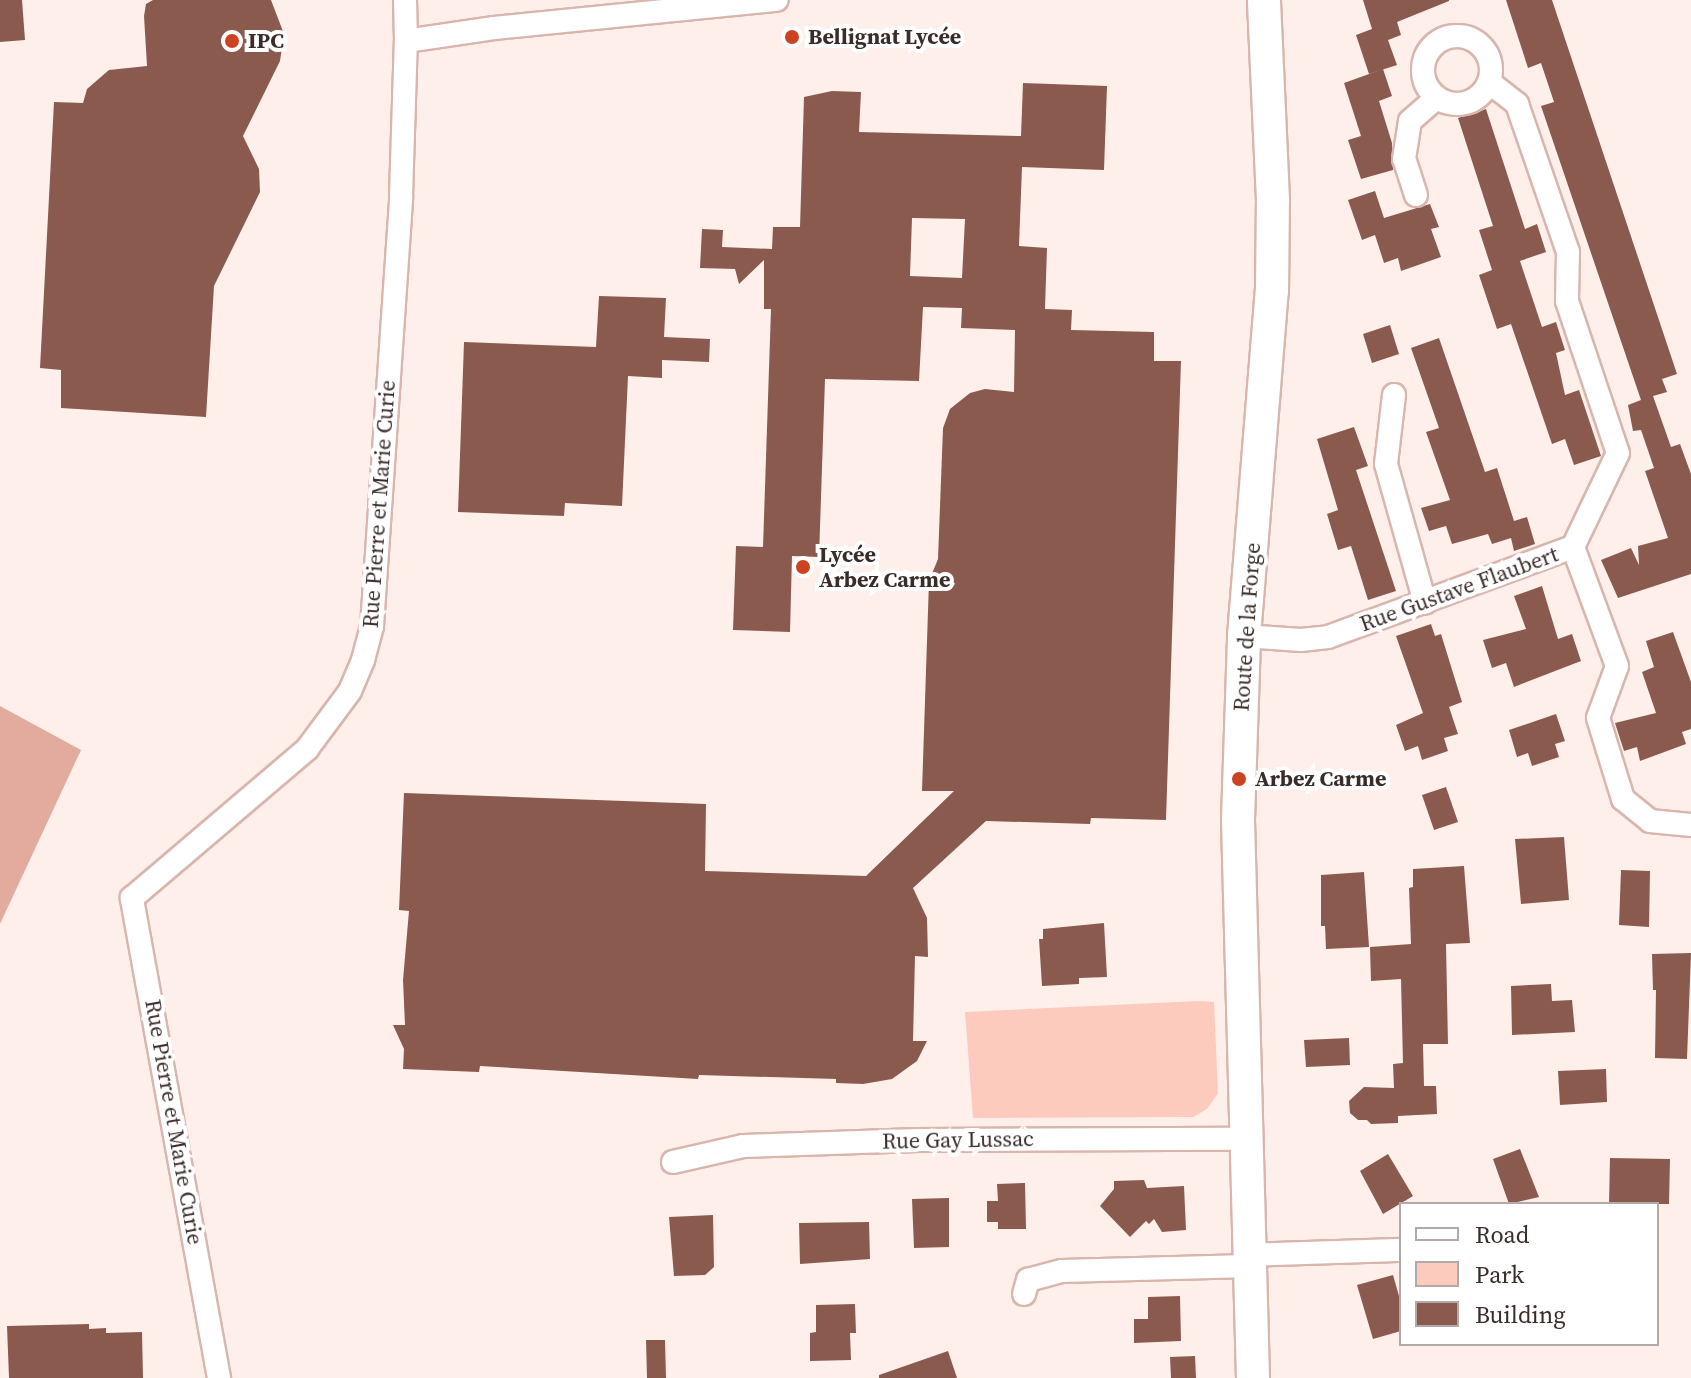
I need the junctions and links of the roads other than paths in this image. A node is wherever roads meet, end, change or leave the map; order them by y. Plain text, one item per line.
1 (405, 0) edge
2 (777, 0) edge
3 (1264, 0) edge
4 (722, 3) edge
5 (406, 41) junction
6 (1489, 82) junction
7 (1436, 98) junction
8 (1416, 195) dead end
9 (1394, 395) dead end
10 (1573, 547) junction
11 (1425, 603) junction
12 (1244, 636) junction
13 (1691, 825) edge
14 (1246, 1139) junction
15 (673, 1162) dead end
16 (1399, 1250) edge
17 (1248, 1261) junction
18 (1024, 1294) dead end
19 (219, 1378) edge
20 (1253, 1378) edge

1 - 5 street
2 - 4 street
3 - 12 main road, Route de la Forge
4 - 5 street
5 - 19 street, Rue Pierre et Marie Curie
6 - 7 street
6 - 7 street
6 - 10 street
7 - 8 street
9 - 11 street
10 - 11 street, Rue Gustave Flaubert
10 - 13 street, Rue Gustave Flaubert
11 - 12 street, Rue Gustave Flaubert
12 - 14 main road, Route de la Forge
14 - 15 street, Rue Gay Lussac
14 - 17 main road, Route de la Forge
16 - 17 street
17 - 18 street
17 - 20 main road, Route de la Forge

